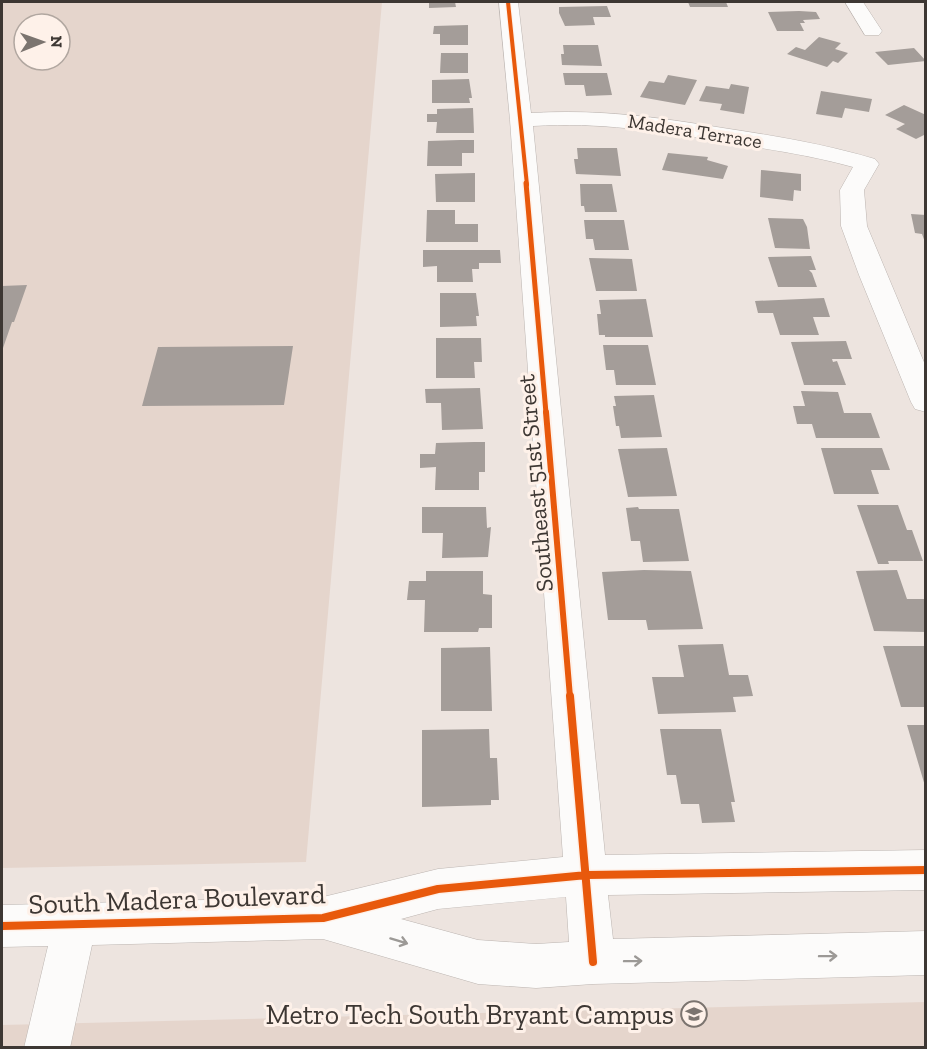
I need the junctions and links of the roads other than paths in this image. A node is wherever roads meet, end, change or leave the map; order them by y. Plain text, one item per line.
1 (508, 2) edge
2 (854, 2) edge
3 (872, 31) dead end
4 (521, 120) junction
5 (926, 402) edge
6 (926, 870) edge
7 (587, 876) junction
8 (323, 918) junction
9 (75, 924) junction
10 (2, 926) edge
11 (926, 953) edge
12 (593, 962) junction
13 (47, 1047) edge

1 - 4 street, Southeast 51st Street
2 - 3 street
4 - 5 street, Madera Terrace
4 - 7 street, Southeast 51st Street
6 - 7 street, South Madera Boulevard
7 - 8 street, South Madera Boulevard
7 - 12 street, Southeast 51st Street
8 - 9 street, South Madera Boulevard
8 -> 12 street, South Madera Boulevard
9 - 10 street, South Madera Boulevard
9 - 13 street
12 -> 11 street, South Madera Boulevard

